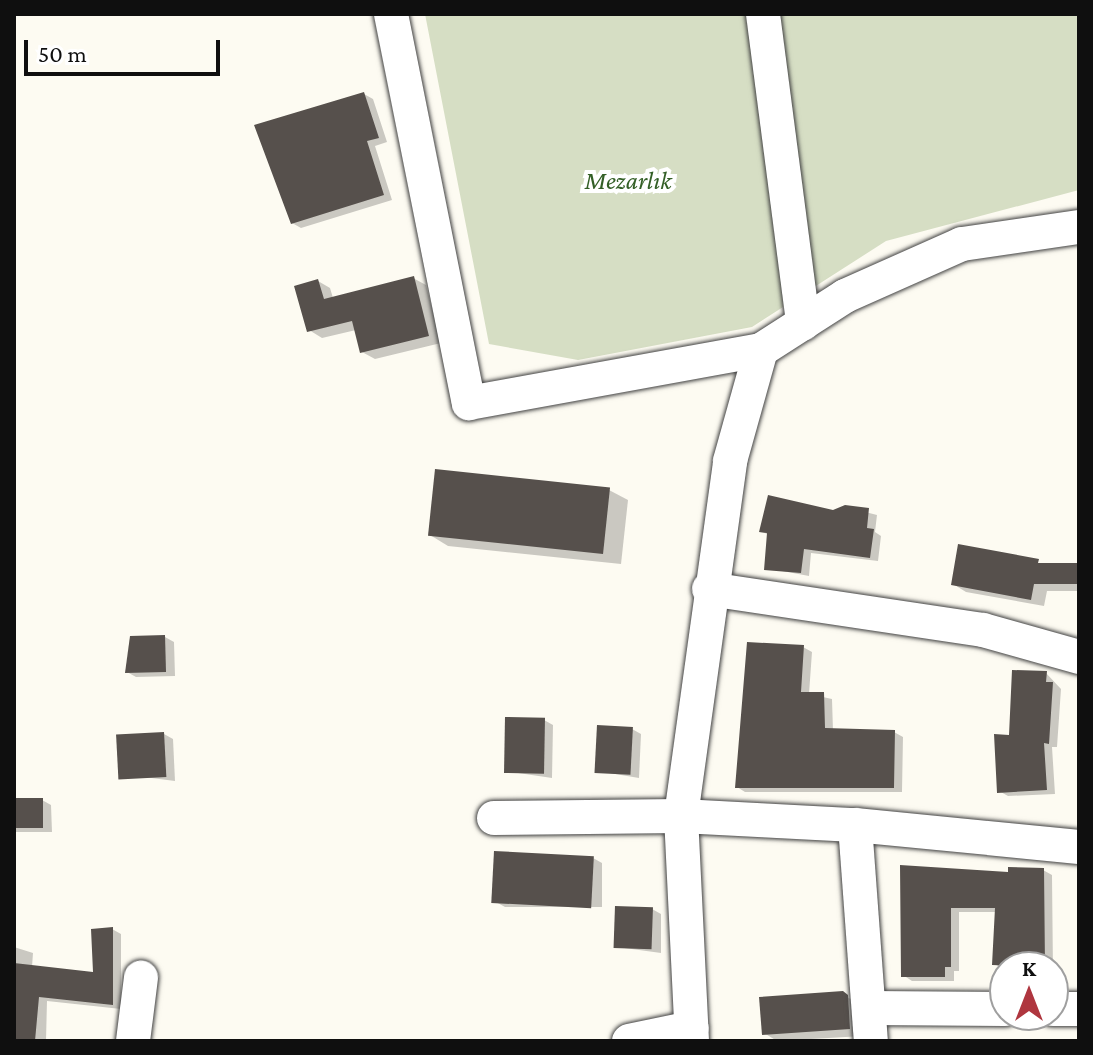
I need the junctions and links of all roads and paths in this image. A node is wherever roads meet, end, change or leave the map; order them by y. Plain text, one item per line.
1 (391, 14) edge
2 (763, 14) edge
3 (1079, 227) edge
4 (803, 323) junction
5 (761, 350) junction
6 (709, 589) junction
7 (1079, 657) edge
8 (681, 816) junction
9 (494, 818) dead end
10 (855, 825) junction
11 (1078, 842) edge
12 (141, 978) dead end
13 (989, 1011) edge
14 (871, 1024) edge
15 (692, 1035) edge
16 (133, 1041) edge
17 (629, 1041) edge

1 - 5 street
2 - 4 street
3 - 4 street
4 - 5 street
5 - 6 street
6 - 7 street
6 - 8 street
8 - 9 street
8 - 10 street
8 - 15 street
10 - 11 street
10 - 14 street
12 - 16 street
13 - 14 street
15 - 17 street

